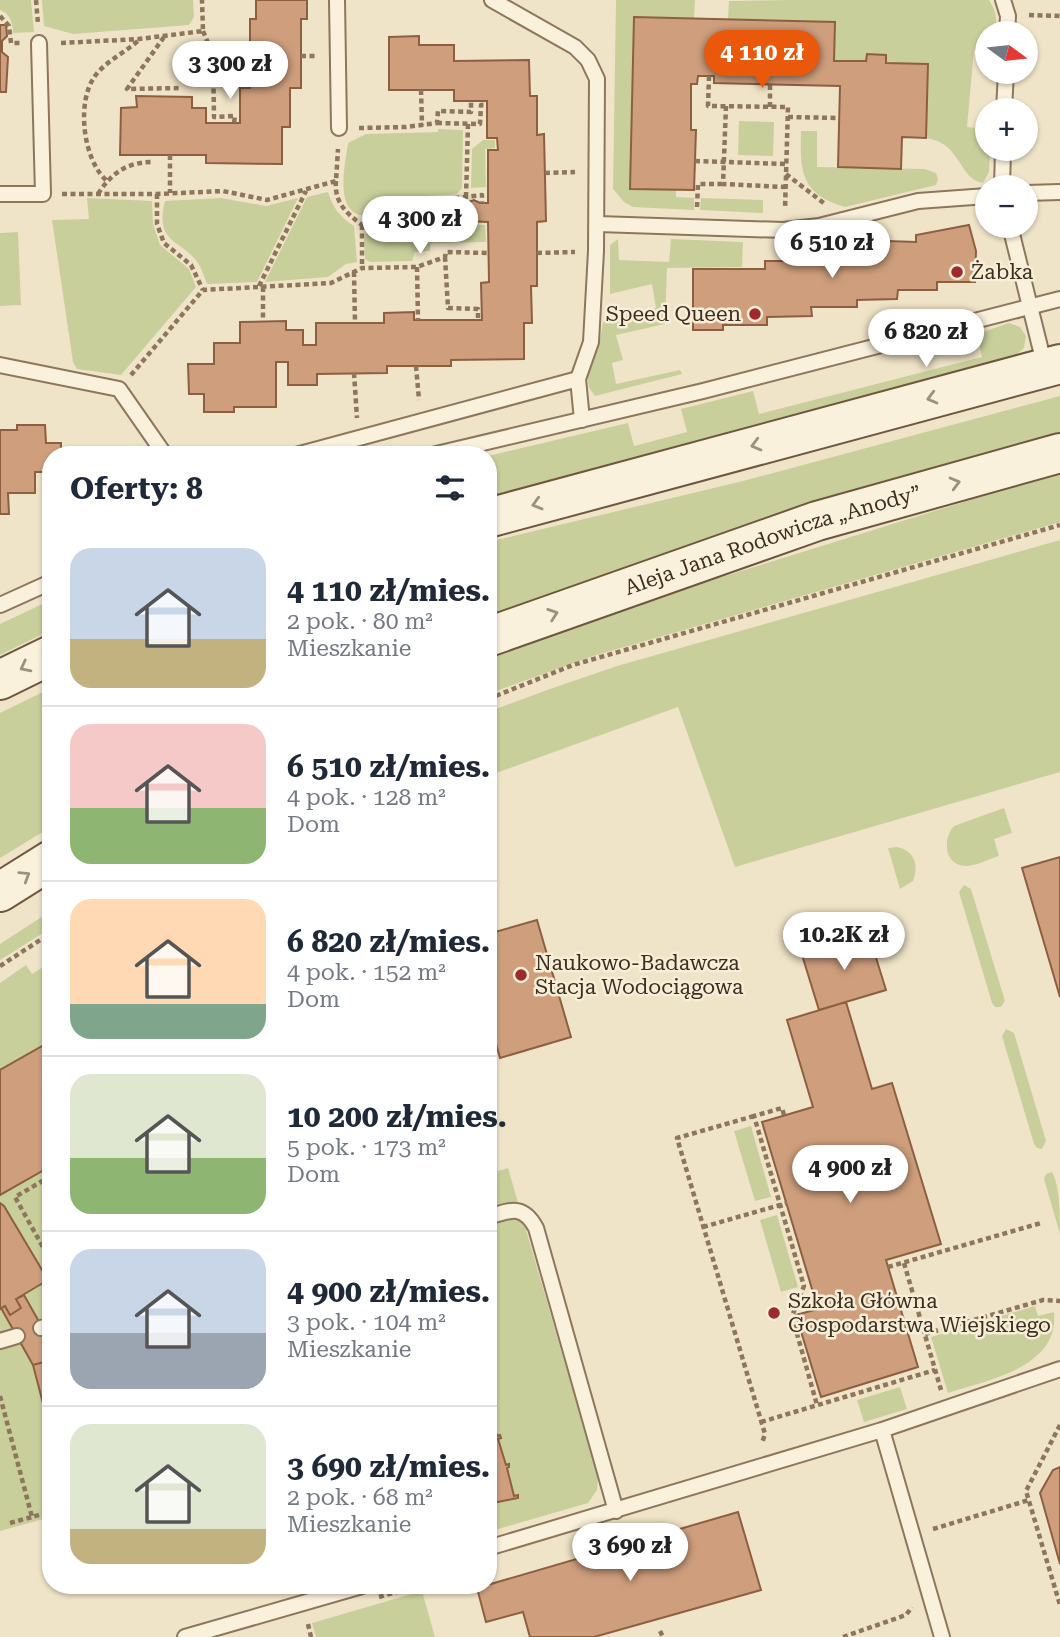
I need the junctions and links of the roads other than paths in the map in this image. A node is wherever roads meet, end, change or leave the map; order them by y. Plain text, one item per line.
1 (337, 0) edge
2 (492, 0) edge
3 (1003, 0) edge
4 (1008, 21) edge
5 (39, 43) road end
6 (339, 128) road end
7 (1060, 192) edge
8 (1038, 193) edge
9 (0, 194) edge
10 (975, 197) edge
11 (597, 224) junction
12 (1013, 238) edge
13 (1060, 299) edge
14 (1032, 306) junction
15 (0, 365) edge
16 (1053, 366) edge
17 (578, 379) junction
18 (582, 421) junction
19 (159, 446) edge
20 (329, 446) edge
21 (472, 446) edge
22 (1060, 453) edge
23 (497, 516) edge
24 (42, 586) edge
25 (0, 604) edge
26 (497, 634) edge
27 (42, 659) edge
28 (0, 680) edge
29 (42, 866) edge
30 (0, 892) edge
31 (497, 1214) edge
32 (17, 1336) dead end
33 (0, 1341) edge
34 (1060, 1369) edge
35 (882, 1430) junction
36 (616, 1511) junction
37 (497, 1545) edge
38 (334, 1594) edge
39 (185, 1637) edge
40 (942, 1637) edge

1 - 6 lane
2 - 11 lane
3 - 4 lane
5 - 9 lane
7 - 8 lane
10 - 11 lane
11 - 17 lane
12 - 14 lane
13 - 14 lane
14 - 16 lane
14 - 18 lane
15 - 19 lane
16 -> 23 main road
17 - 18 lane
17 - 20 lane
18 - 21 lane
26 -> 22 main road, Aleja Jana Rodowicza „Anody”
24 - 25 lane
27 -> 28 main road
30 -> 29 main road
31 - 36 lane
32 - 33 lane
34 - 35 lane
35 - 36 lane
35 - 40 lane
36 - 37 lane
38 - 39 lane

